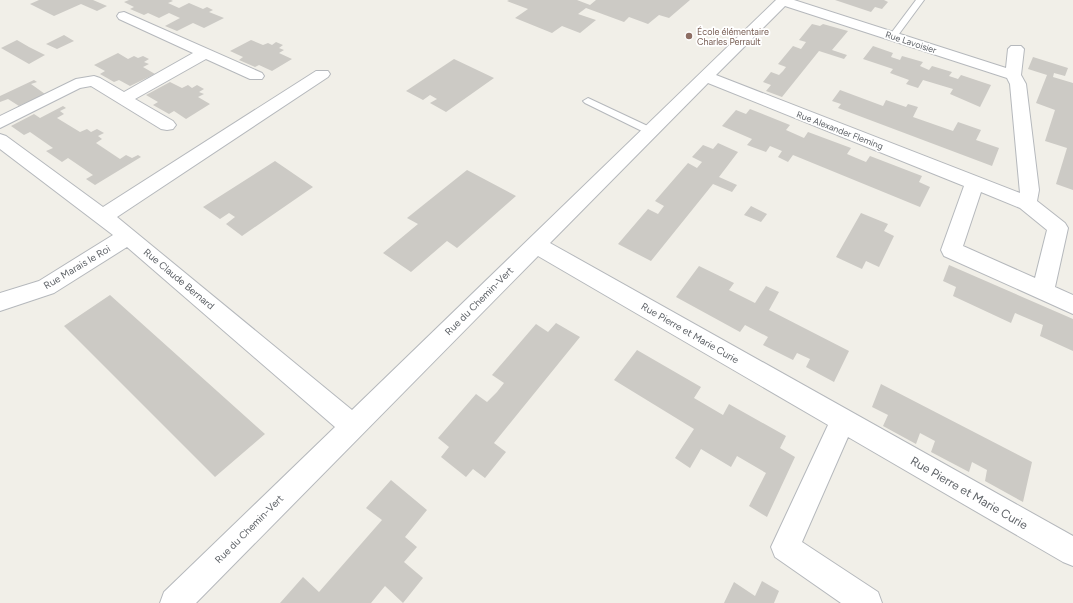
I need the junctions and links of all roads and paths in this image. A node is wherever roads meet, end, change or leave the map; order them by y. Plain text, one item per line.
1 (784, 0) edge
2 (920, 0) edge
3 (124, 16) dead end
4 (893, 36) junction
5 (1016, 49) dead end
6 (205, 53) junction
7 (322, 74) dead end
8 (1013, 75) junction
9 (256, 76) dead end
10 (706, 77) junction
11 (123, 99) junction
12 (588, 101) dead end
13 (0, 123) edge
14 (167, 125) dead end
15 (650, 131) junction
16 (0, 140) edge
17 (975, 182) junction
18 (1026, 202) junction
19 (103, 217) junction
20 (128, 236) junction
21 (536, 245) junction
22 (1043, 291) junction
23 (0, 302) edge
24 (1073, 305) edge
25 (843, 421) junction
26 (352, 426) junction
27 (1073, 552) edge
28 (175, 603) edge
29 (867, 603) edge

1 - 4 street, Rue Lavoisier
1 - 10 street, Rue du Chemin-Vert
2 - 4 lane
3 - 6 street
4 - 8 street, Rue Lavoisier
5 - 8 street
6 - 9 street
6 - 11 street
7 - 19 street
8 - 18 street
10 - 15 street, Rue du Chemin-Vert
10 - 17 street, Rue Alexander Fleming
11 - 13 street
11 - 14 street
12 - 15 lane
15 - 21 street, Rue du Chemin-Vert
16 - 19 street, Rue Claude Bernard
17 - 18 street, Rue Alexander Fleming
17 - 22 street
18 - 22 street, Rue Alexander Fleming
19 - 20 street, Rue Claude Bernard
20 - 23 street, Rue Marais le Roi
20 - 26 street, Rue Claude Bernard
21 - 25 street, Rue Pierre et Marie Curie
21 - 26 street, Rue du Chemin-Vert
22 - 24 street
25 - 27 street, Rue Pierre et Marie Curie
25 - 29 street
26 - 28 street, Rue du Chemin-Vert

